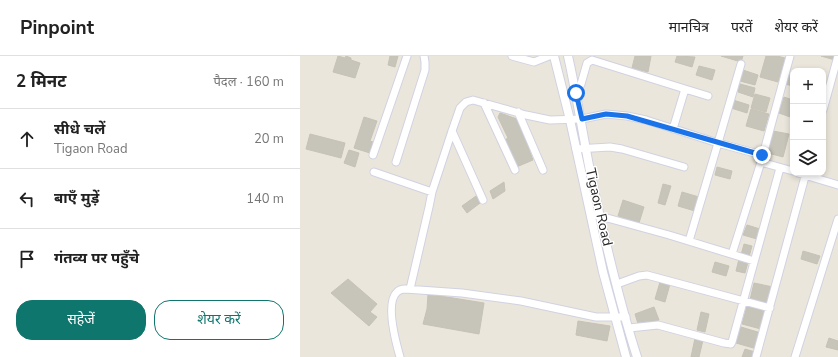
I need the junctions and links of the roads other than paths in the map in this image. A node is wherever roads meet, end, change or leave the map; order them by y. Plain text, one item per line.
1 (407, 56) edge
2 (424, 56) edge
3 (512, 56) edge
4 (549, 56) edge
5 (554, 56) edge
6 (568, 56) edge
7 (790, 56) edge
8 (838, 56) edge
9 (741, 64) dead end
10 (685, 89) junction
11 (576, 93) junction
12 (708, 96) dead end
13 (484, 103) junction
14 (825, 104) edge
15 (518, 112) junction
16 (582, 119) junction
17 (570, 120) junction
18 (673, 129) junction
19 (452, 131) junction
20 (718, 143) junction
21 (586, 148) junction
22 (576, 149) junction
23 (373, 155) dead end
24 (761, 158) junction
25 (396, 162) dead end
26 (684, 167) dead end
27 (780, 168) junction
28 (515, 170) dead end
29 (543, 170) dead end
30 (790, 171) edge
31 (374, 172) dead end
32 (803, 176) edge
33 (809, 176) edge
34 (838, 185) edge
35 (432, 192) junction
36 (483, 200) dead end
37 (590, 215) junction
38 (600, 216) junction
39 (838, 218) edge
40 (689, 241) junction
41 (732, 254) junction
42 (754, 261) junction
43 (616, 284) junction
44 (410, 289) junction
45 (743, 301) junction
46 (770, 308) junction
47 (616, 317) junction
48 (626, 317) junction
49 (629, 328) junction
50 (400, 357) edge
51 (626, 357) edge
52 (637, 357) edge
53 (756, 357) edge
54 (796, 357) edge

1 - 23 street
2 - 25 street
3 - 4 street
5 - 17 street
6 - 11 street, Tigaon Road
7 - 24 street
8 - 14 street
9 - 20 street
10 - 11 street
10 - 12 street
10 - 18 street
11 - 16 street, Tigaon Road
13 - 15 street
13 - 19 street
13 - 28 street
15 - 17 street
15 - 29 street
16 - 17 street
16 - 18 street
16 - 21 street, Tigaon Road
17 - 22 street
18 - 20 street
19 - 35 street
19 - 36 street
20 - 24 street
20 - 40 street
21 - 22 street
21 - 26 street
21 - 38 street, Tigaon Road
22 - 37 street
24 - 27 street
24 - 41 street
27 - 30 street
27 - 42 street
31 - 35 street
32 - 46 street
33 - 34 street
35 - 44 street
37 - 38 street
37 - 47 street
38 - 40 street
38 - 43 street, Tigaon Road
39 - 54 street
40 - 41 street
41 - 42 street
42 - 45 street
43 - 45 street
43 - 48 street, Tigaon Road
44 - 47 street
44 - 50 street
45 - 46 street
45 - 49 street
46 - 53 street
47 - 48 street
47 - 51 street
48 - 49 street, Tigaon Road
49 - 52 street, Tigaon Road

